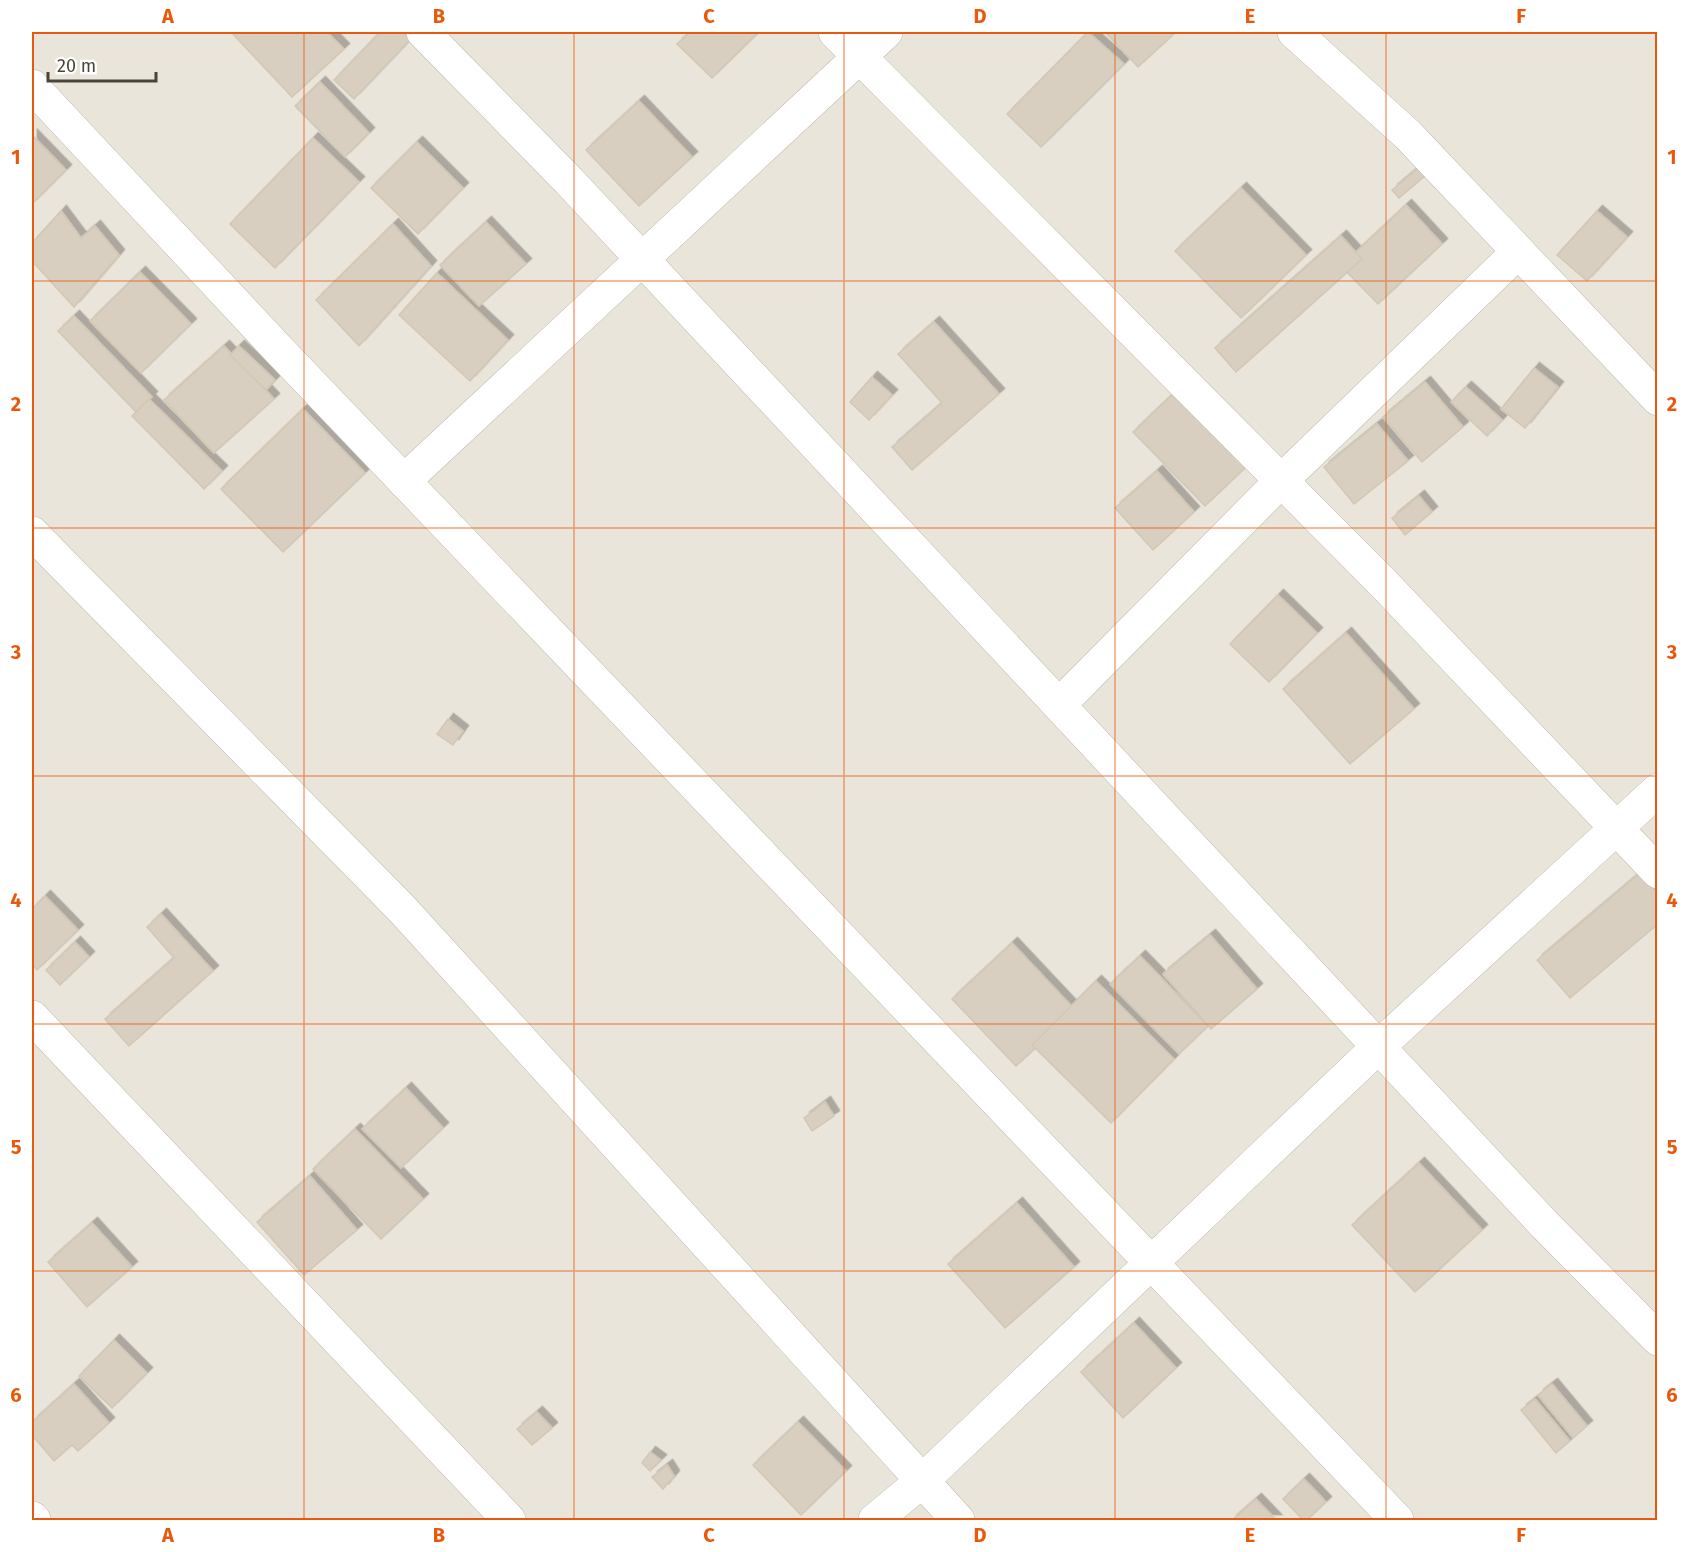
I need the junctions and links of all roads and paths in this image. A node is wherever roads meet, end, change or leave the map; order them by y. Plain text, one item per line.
1 (423, 32) edge
2 (835, 32) edge
3 (886, 32) edge
4 (1294, 32) edge
5 (860, 57) junction
6 (32, 86) edge
7 (1518, 252) junction
8 (643, 260) junction
9 (1658, 399) edge
10 (1281, 480) junction
11 (404, 481) junction
12 (32, 533) edge
13 (1059, 705) junction
14 (1658, 790) edge
15 (1617, 829) junction
16 (1658, 872) edge
17 (32, 1017) edge
18 (1378, 1047) junction
19 (1152, 1264) junction
20 (1658, 1339) edge
21 (922, 1481) junction
22 (509, 1521) edge
23 (875, 1521) edge
24 (958, 1521) edge
25 (1397, 1521) edge

1 - 8 street
2 - 5 street
3 - 5 street
4 - 7 street
5 - 8 street
5 - 10 street
6 - 11 street
7 - 9 street
7 - 10 street
8 - 11 street
8 - 13 street
10 - 13 street
10 - 15 street
11 - 19 street
12 - 21 street
13 - 18 street
14 - 15 street
15 - 16 street
15 - 18 street
17 - 22 street
18 - 19 street
18 - 20 street
19 - 21 street
19 - 25 street
21 - 23 street
21 - 24 street

